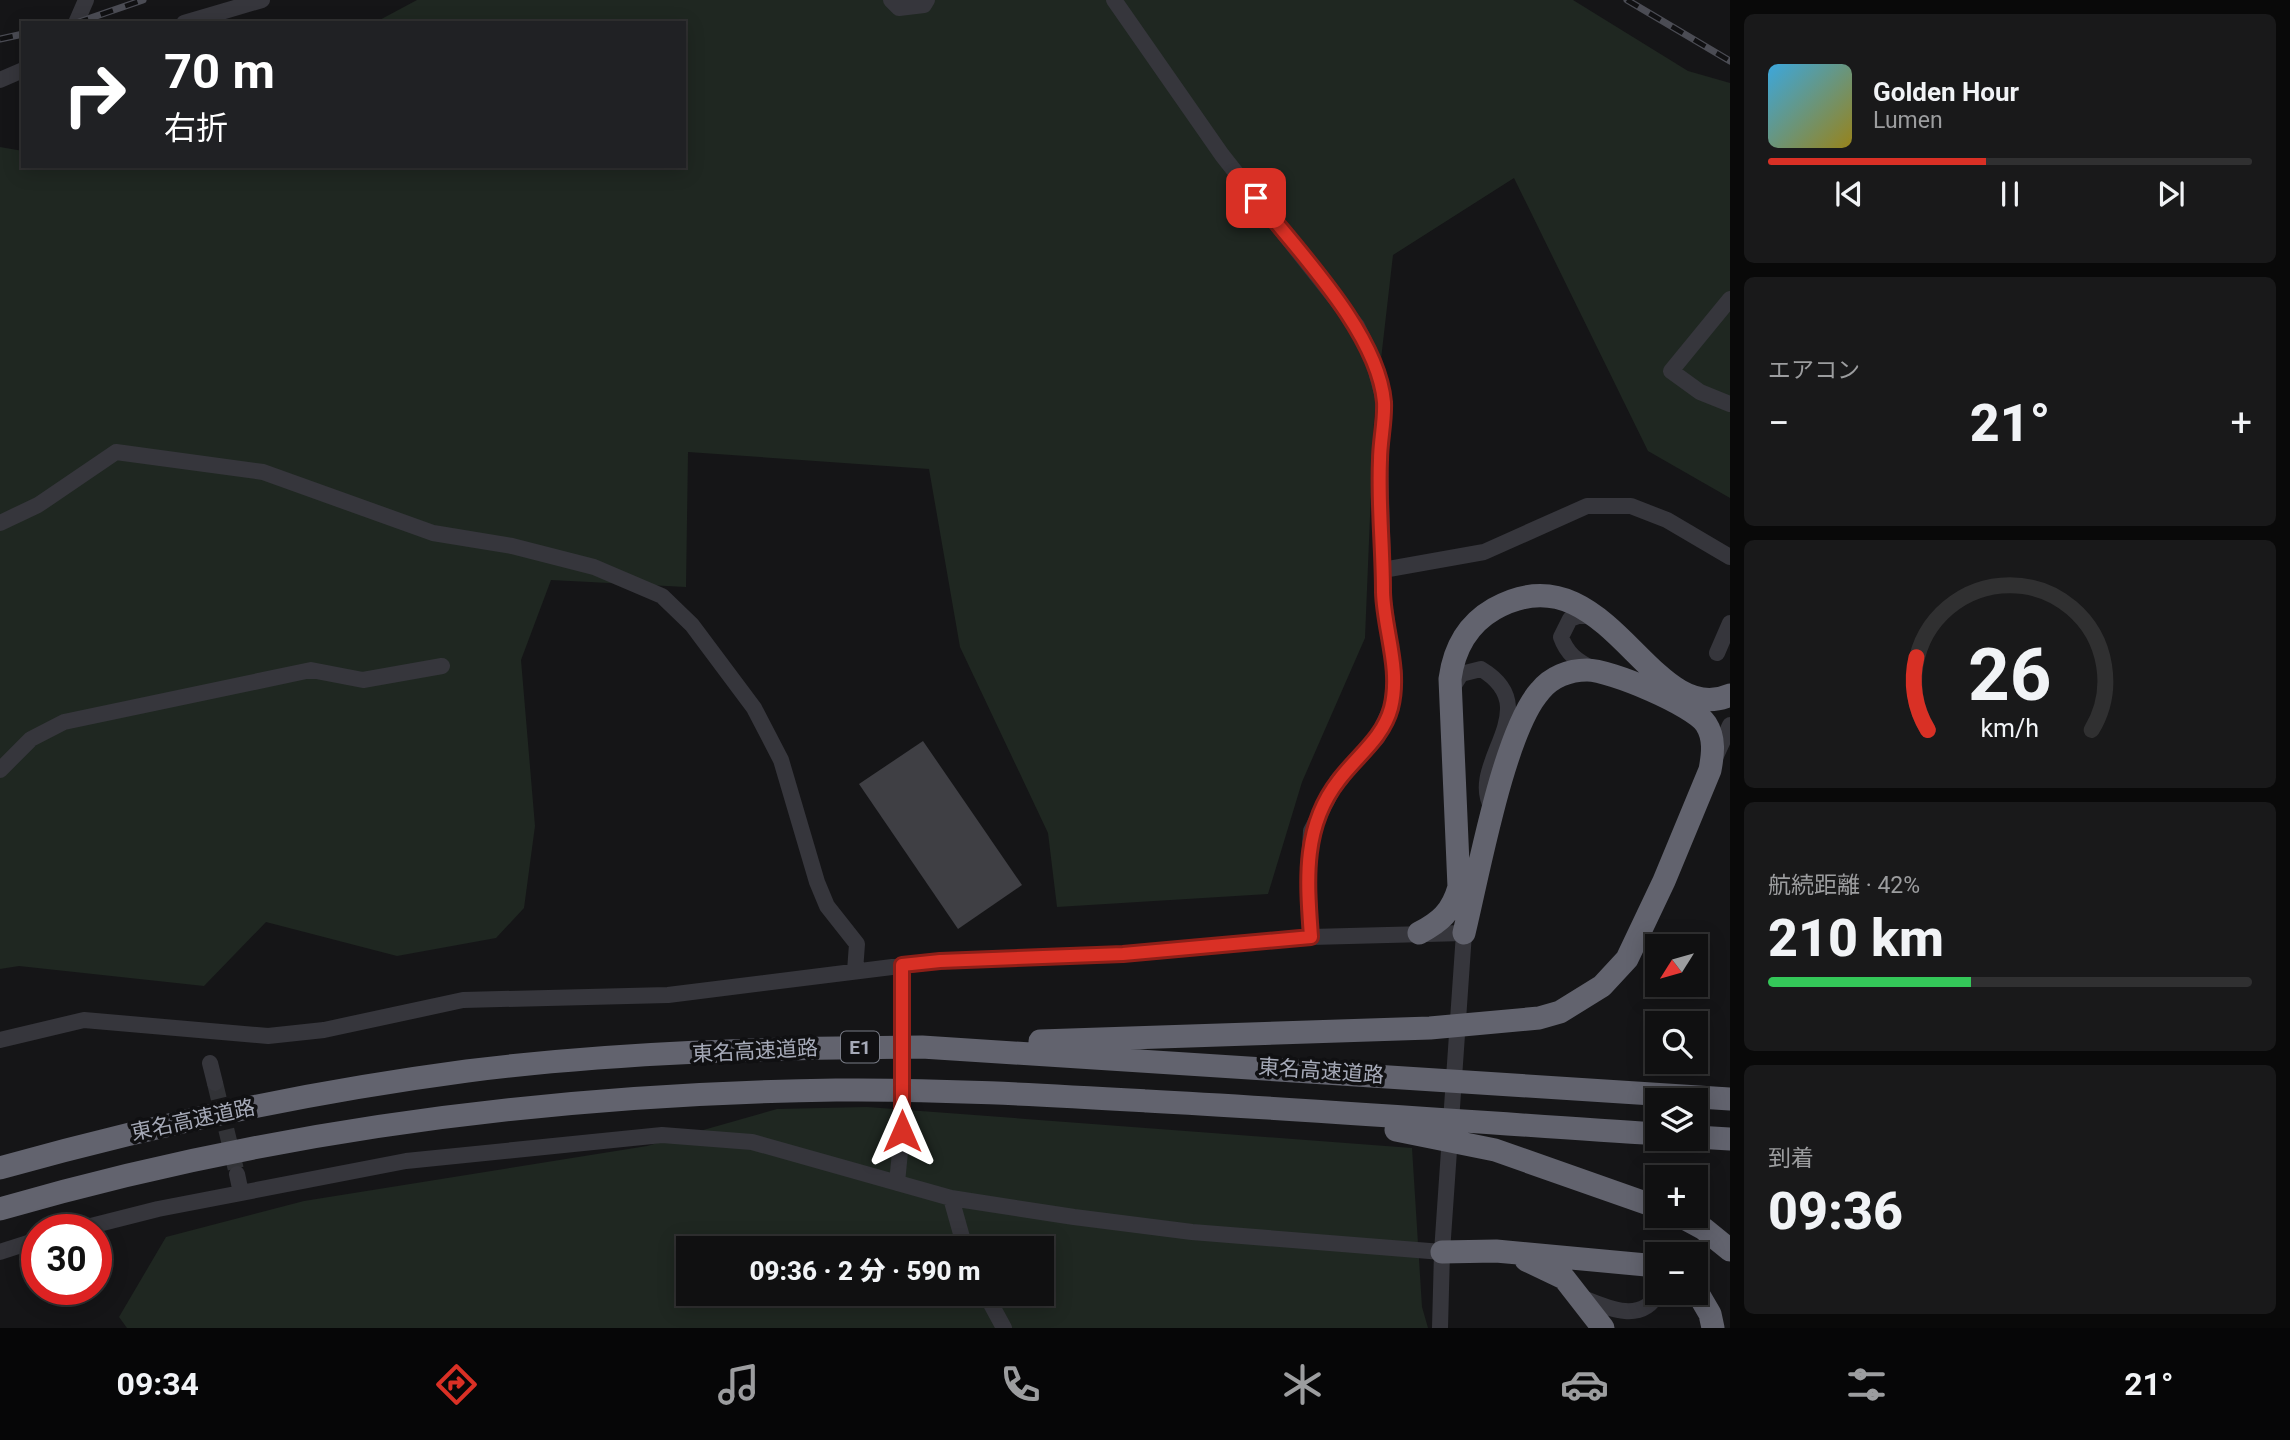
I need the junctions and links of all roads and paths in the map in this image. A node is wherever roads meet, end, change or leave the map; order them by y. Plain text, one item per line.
1 (86, 0) edge
2 (262, 0) edge
3 (891, 0) edge
4 (927, 0) edge
5 (1114, 0) edge
6 (77, 21) edge
7 (191, 21) edge
8 (21, 71) edge
9 (0, 80) edge
10 (1730, 299) edge
11 (1730, 404) edge
12 (0, 523) edge
13 (1730, 557) edge
14 (1383, 570) junction
15 (1603, 620) junction
16 (1730, 624) edge
17 (1717, 653) dead end
18 (442, 666) dead end
19 (1595, 670) junction
20 (1450, 692) junction
21 (1730, 695) edge
22 (1730, 725) edge
23 (0, 770) edge
24 (1710, 770) junction
25 (1494, 811) junction
26 (1419, 933) junction
27 (1464, 933) junction
28 (1311, 937) junction
29 (902, 965) junction
30 (855, 971) junction
31 (0, 1040) edge
32 (922, 1046) junction
33 (210, 1063) dead end
34 (215, 1083) tunnel mouth
35 (1730, 1099) edge
36 (1236, 1105) junction
37 (1645, 1133) edge
38 (1708, 1138) edge
39 (1730, 1139) edge
40 (0, 1168) edge
41 (237, 1174) tunnel mouth
42 (897, 1183) junction
43 (241, 1192) junction
44 (951, 1198) junction
45 (1645, 1203) edge
46 (0, 1209) edge
47 (112, 1221) edge
48 (1708, 1221) edge
49 (1730, 1226) edge
50 (1702, 1228) edge
51 (962, 1236) edge
52 (21, 1245) edge
53 (1730, 1250) edge
54 (0, 1252) edge
55 (1441, 1252) junction
56 (1645, 1264) edge
57 (1581, 1297) junction
58 (1646, 1305) edge
59 (1705, 1305) edge
60 (992, 1306) edge
61 (1004, 1328) edge
62 (1440, 1328) edge
63 (1603, 1328) edge
64 (1713, 1328) edge

1 - 6 street
2 - 7 street
3 - 4 street
5 - 14 street
8 - 9 street
10 - 11 street
12 - 30 street
13 - 14 street
14 - 28 street
15 - 19 street
15 - 20 highway
15 - 21 highway
16 - 17 street
18 - 23 street
19 - 24 highway
19 - 25 highway
20 - 25 street
20 - 26 highway
22 - 24 street
24 - 32 highway
25 - 27 highway
26 - 27 street
26 - 28 street
27 - 55 street
28 - 29 street
29 - 30 street
29 - 42 street
30 - 31 street
32 - 35 highway, 東名高速道路 / E1
32 - 40 highway, 東名高速道路 / E1
33 - 34 street
36 - 37 highway, 東名高速道路 / E1
36 - 45 highway
36 - 46 highway, 東名高速道路 / E1
38 - 39 highway
41 - 43 street
42 - 43 street
42 - 44 street
43 - 47 street
44 - 51 street
44 - 55 street
48 - 49 highway
50 - 53 highway
52 - 54 street
55 - 56 highway
55 - 57 highway
55 - 62 street
57 - 58 street
57 - 63 highway
59 - 64 highway
60 - 61 street

